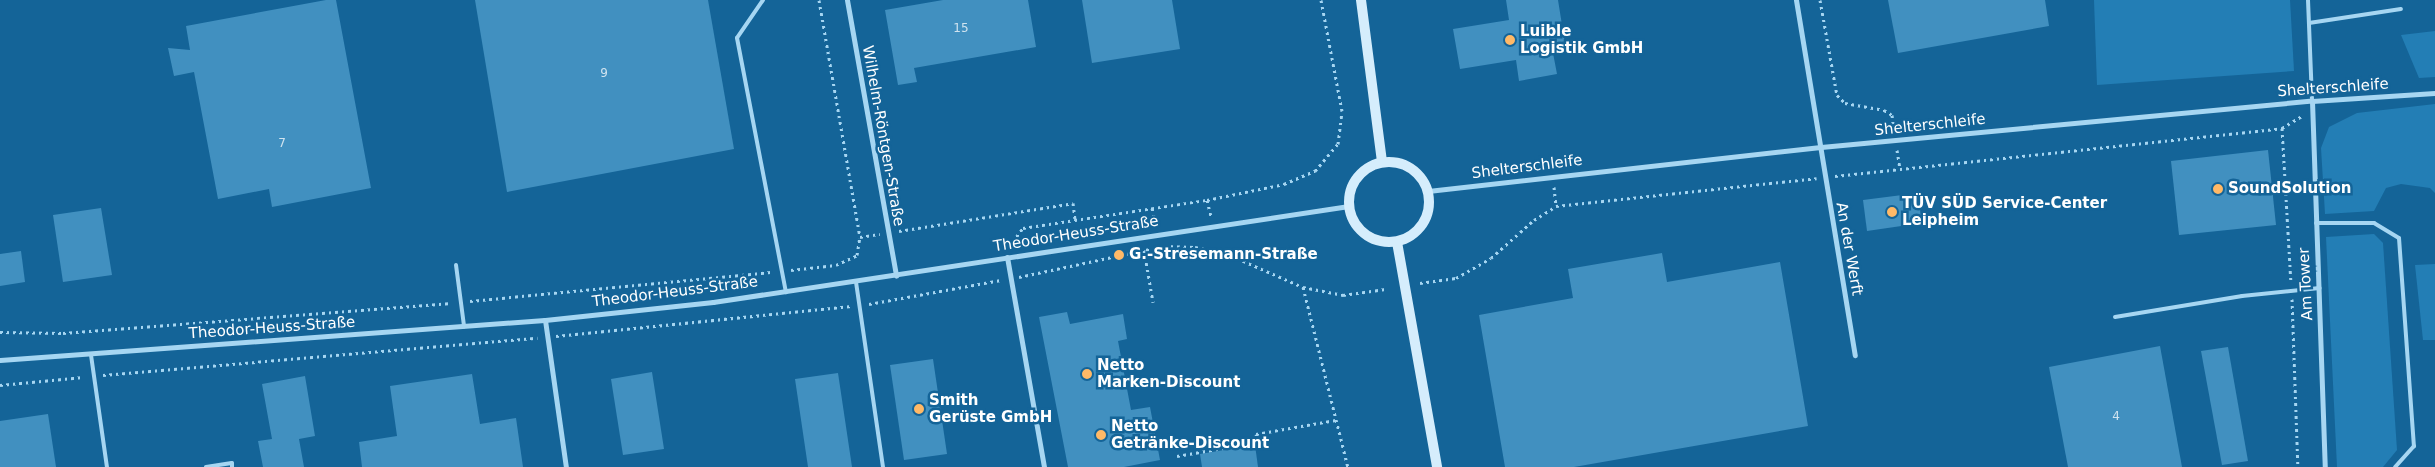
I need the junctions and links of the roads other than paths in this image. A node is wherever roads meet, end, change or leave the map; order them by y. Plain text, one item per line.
1 (763, 0) edge
2 (846, 0) edge
3 (1361, 0) edge
4 (1796, 0) edge
5 (2308, 0) edge
6 (2400, 9) dead end
7 (2308, 23) junction
8 (2435, 93) edge
9 (2312, 101) junction
10 (1821, 146) junction
11 (1382, 162) junction
12 (1428, 191) junction
13 (1348, 206) junction
14 (2316, 223) junction
15 (1396, 242) junction
16 (1007, 257) junction
17 (456, 265) dead end
18 (896, 276) junction
19 (856, 282) junction
20 (2320, 288) junction
21 (786, 292) junction
22 (2115, 317) dead end
23 (545, 320) junction
24 (464, 326) junction
25 (91, 355) junction
26 (1854, 355) dead end
27 (0, 360) edge
28 (107, 467) edge
29 (206, 467) edge
30 (232, 467) edge
31 (566, 467) edge
32 (884, 467) edge
33 (1044, 467) edge
34 (1437, 467) edge
35 (2325, 467) edge
36 (2395, 467) edge

1 - 21 lane
2 - 18 street, Wilhelm-Röntgen-Straße
3 - 11 main road
4 - 10 street, An der Werft
5 - 7 lane
6 - 7 lane
7 - 9 lane
8 - 9 street, Shelterschleife
9 - 10 street, Shelterschleife
9 - 14 street, Am Tower
10 - 12 street, Shelterschleife
10 - 26 street, An der Werft
11 - 12 main road
11 - 13 main road
12 - 15 main road
13 - 15 main road
13 - 16 street, Theodor-Heuss-Straße
14 - 20 street, Am Tower
14 - 36 lane
15 - 34 main road
16 - 18 street, Theodor-Heuss-Straße
16 - 33 street
17 - 24 lane
18 - 19 street, Theodor-Heuss-Straße
19 - 21 street, Theodor-Heuss-Straße
19 - 32 lane
20 - 22 lane
20 - 35 street, Am Tower
21 - 23 street, Theodor-Heuss-Straße
23 - 24 street, Theodor-Heuss-Straße
23 - 31 street
24 - 25 street, Theodor-Heuss-Straße
25 - 27 street, Theodor-Heuss-Straße
25 - 28 lane
29 - 30 lane

